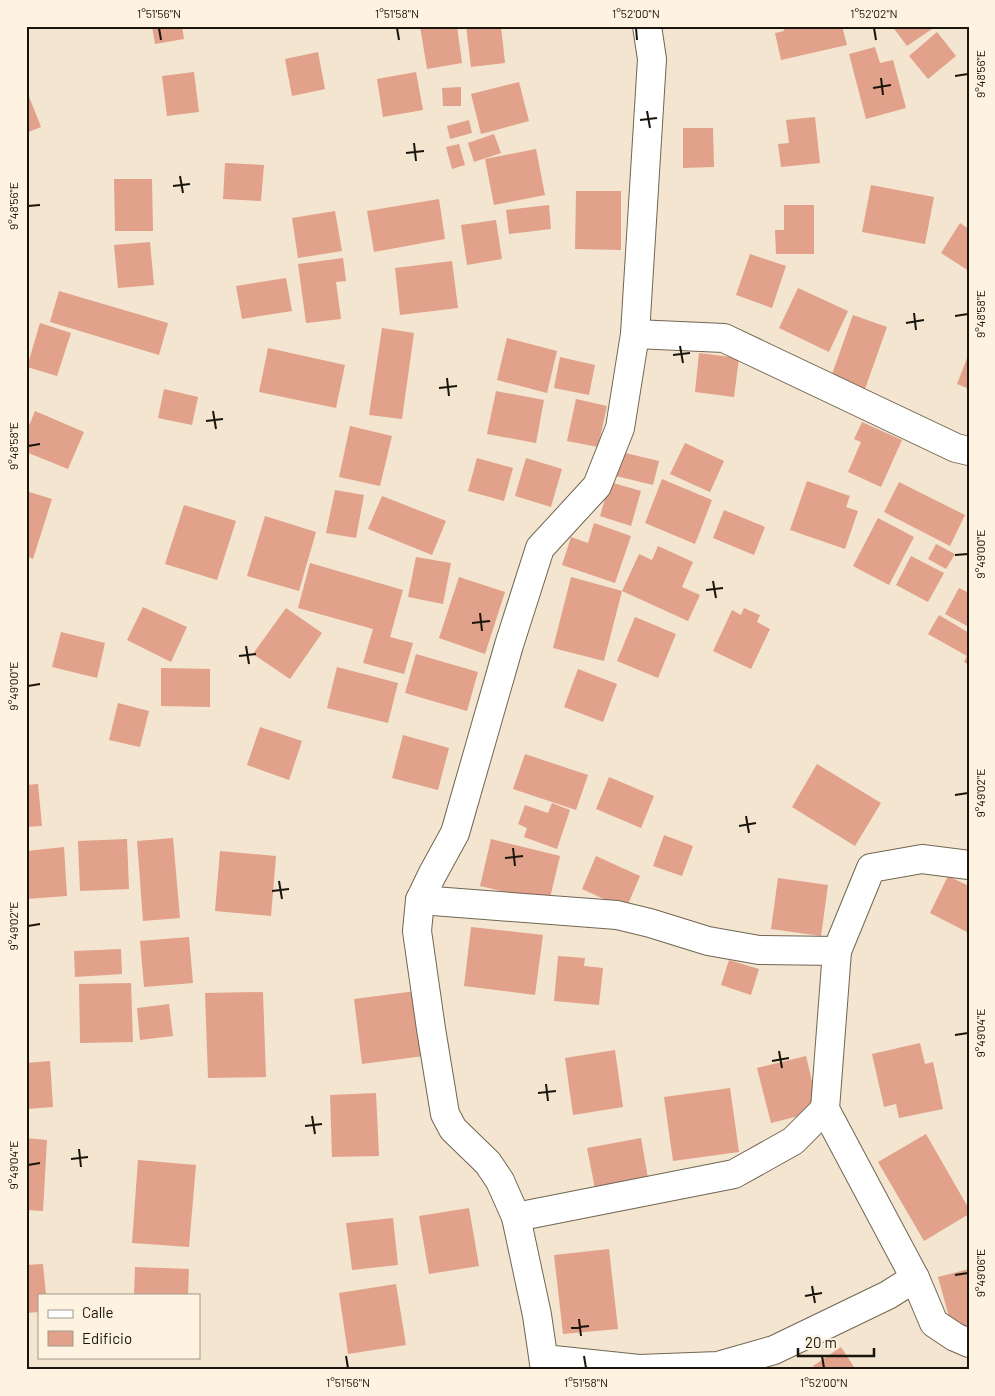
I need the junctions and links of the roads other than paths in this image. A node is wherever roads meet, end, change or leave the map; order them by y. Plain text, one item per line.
1 (646, 26) edge
2 (635, 334) junction
3 (969, 451) edge
4 (969, 865) edge
5 (420, 900) junction
6 (837, 951) junction
7 (826, 1109) junction
8 (516, 1217) junction
9 (915, 1278) junction
10 (969, 1343) edge
11 (545, 1365) edge

1 - 2 street
2 - 3 street
2 - 5 street
4 - 6 street
5 - 6 street
5 - 8 street
6 - 7 street
7 - 8 street
7 - 9 street
8 - 11 street
9 - 10 street
9 - 11 street

